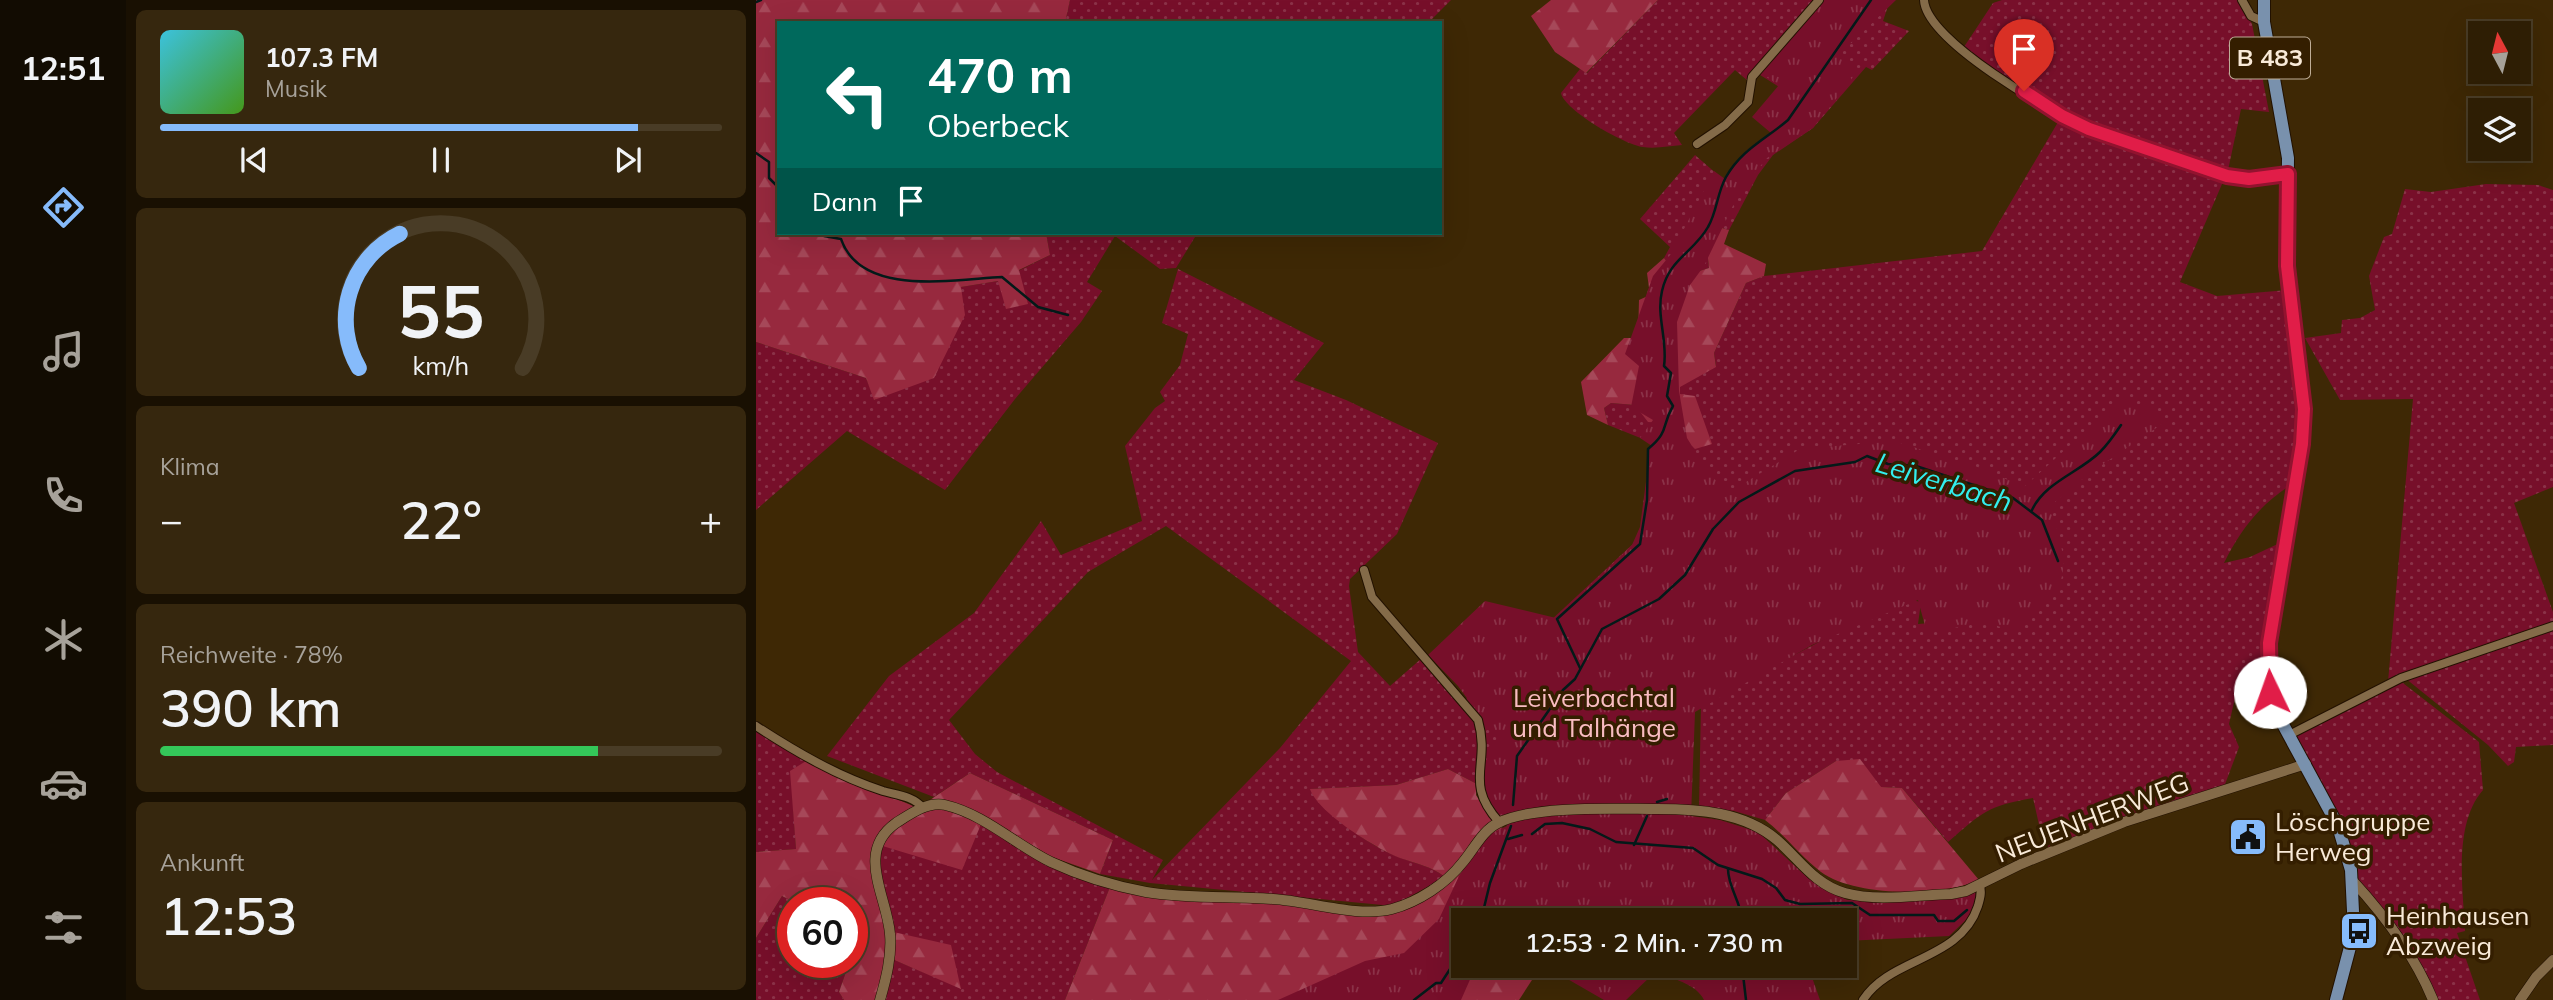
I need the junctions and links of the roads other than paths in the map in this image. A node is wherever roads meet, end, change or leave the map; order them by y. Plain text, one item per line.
1 (1819, 0) edge
2 (1924, 0) edge
3 (2242, 0) edge
4 (2264, 0) edge
5 (2264, 22) junction
6 (1697, 144) dead end
7 (2288, 174) junction
8 (1364, 570) dead end
9 (2553, 626) edge
10 (756, 726) edge
11 (2289, 735) junction
12 (2306, 764) junction
13 (923, 808) junction
14 (1499, 822) junction
15 (2353, 881) junction
16 (1980, 886) junction
17 (2553, 960) edge
18 (880, 1000) edge
19 (1863, 1000) edge
20 (2336, 1000) edge
21 (2433, 1000) edge
22 (2520, 1000) edge

1 - 6 street
2 - 7 street
3 - 5 street
4 - 5 main road, B 483
5 - 7 main road, B 483
7 - 11 main road, B 483
8 - 14 street
9 - 11 street
10 - 13 street
11 - 12 main road, B 483
12 - 15 main road, B 483
12 - 16 street, NEUENHERWEG
13 - 14 street
13 - 18 street
14 - 16 street
15 - 20 main road, B 483
15 - 21 street
16 - 19 street, NEUENHERWEG
17 - 22 street

